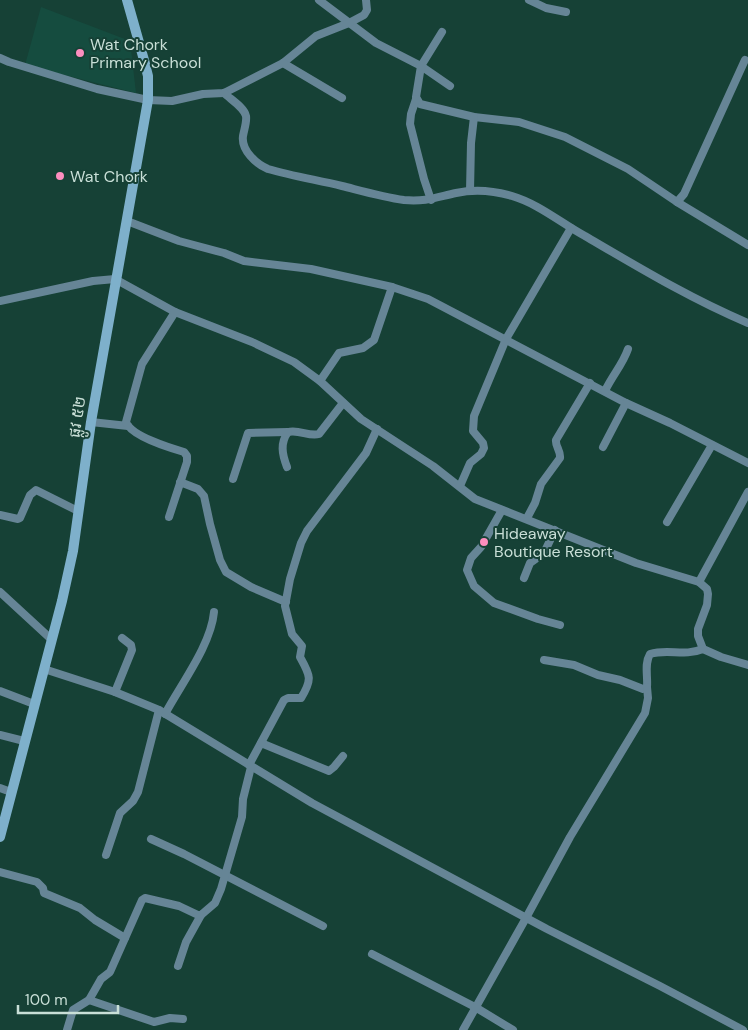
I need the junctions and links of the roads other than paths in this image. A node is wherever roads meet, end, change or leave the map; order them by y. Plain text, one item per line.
1 (127, 0) edge
2 (319, 0) edge
3 (366, 0) edge
4 (530, 0) edge
5 (566, 12) dead end
6 (349, 23) junction
7 (442, 32) dead end
8 (0, 58) edge
9 (745, 60) dead end
10 (283, 63) junction
11 (421, 66) junction
12 (450, 86) dead end
13 (224, 93) junction
14 (342, 98) dead end
15 (148, 100) junction
16 (416, 100) junction
17 (474, 116) junction
18 (470, 191) junction
19 (432, 200) junction
20 (677, 202) junction
21 (127, 221) junction
22 (571, 228) junction
23 (748, 246) edge
24 (115, 279) junction
25 (392, 287) junction
26 (0, 300) edge
27 (175, 312) junction
28 (748, 323) edge
29 (506, 339) junction
30 (628, 349) dead end
31 (320, 381) junction
32 (590, 383) junction
33 (605, 391) junction
34 (626, 402) junction
35 (343, 403) junction
36 (91, 422) junction
37 (128, 426) junction
38 (377, 429) junction
39 (288, 432) junction
40 (712, 445) junction
41 (603, 447) dead end
42 (748, 463) edge
43 (288, 466) dead end
44 (233, 479) dead end
45 (180, 482) junction
46 (460, 486) junction
47 (748, 492) edge
48 (502, 510) junction
49 (78, 511) junction
50 (0, 515) edge
51 (169, 517) dead end
52 (527, 518) junction
53 (666, 522) dead end
54 (555, 530) junction
55 (524, 578) dead end
56 (699, 582) junction
57 (0, 592) edge
58 (286, 602) junction
59 (214, 612) dead end
60 (560, 625) dead end
61 (122, 638) dead end
62 (51, 639) junction
63 (703, 649) junction
64 (748, 655) edge
65 (544, 660) dead end
66 (746, 664) edge
67 (44, 669) junction
68 (647, 687) junction
69 (0, 691) edge
70 (115, 692) junction
71 (34, 704) junction
72 (162, 712) junction
73 (0, 735) edge
74 (24, 741) junction
75 (261, 743) junction
76 (342, 756) dead end
77 (250, 766) junction
78 (0, 788) edge
79 (11, 792) junction
80 (2, 823) edge
81 (0, 837) edge
82 (151, 838) dead end
83 (106, 855) dead end
84 (0, 872) edge
85 (224, 875) junction
86 (201, 915) junction
87 (526, 918) junction
88 (323, 926) dead end
89 (125, 938) junction
90 (372, 954) dead end
91 (178, 966) dead end
92 (89, 1000) junction
93 (475, 1007) junction
94 (183, 1019) dead end
95 (67, 1030) edge
96 (463, 1030) edge
97 (513, 1030) edge
98 (743, 1030) edge

1 - 15 street, ផ្លូវ ៥២
2 - 6 street
3 - 6 street
4 - 5 street
6 - 10 street
6 - 11 street
7 - 11 street
8 - 15 street
9 - 20 street
10 - 13 street
10 - 14 street
11 - 12 street
11 - 16 street
13 - 15 street
13 - 19 street
15 - 21 street, ផ្លូវ ៥២
16 - 17 street
16 - 19 street
17 - 18 street
17 - 20 street
18 - 19 street
18 - 22 street
20 - 23 street
21 - 24 street, ផ្លូវ ៥២
21 - 25 street
22 - 28 street
22 - 29 street
24 - 26 street
24 - 27 street
24 - 36 street, ផ្លូវ ៥២
25 - 29 street
25 - 31 street
27 - 31 street
27 - 37 street
29 - 32 street
29 - 46 street
30 - 33 street
31 - 35 street
32 - 33 street
32 - 52 street
33 - 34 street
34 - 40 street
34 - 41 street
35 - 38 street
35 - 39 street
36 - 37 street
36 - 49 street, ផ្លូវ ៥២
37 - 45 street
38 - 46 street
38 - 58 street
39 - 43 street
39 - 44 street
40 - 42 street
40 - 53 street
45 - 51 street
45 - 58 street
46 - 48 street
47 - 56 street
48 - 52 street
48 - 60 street
49 - 50 street
49 - 62 street, ផ្លូវ ៥២
52 - 54 street
54 - 55 street
54 - 56 street
56 - 63 street
57 - 62 street
58 - 75 street
59 - 72 street
61 - 70 street
62 - 67 street, ផ្លូវ ៥២
63 - 66 street
63 - 68 street
64 - 66 street
65 - 68 street
67 - 70 street
67 - 71 street, ផ្លូវ ៥២
68 - 87 street
69 - 71 street
70 - 72 street
71 - 74 street, ផ្លូវ ៥២
72 - 77 street
72 - 83 street
73 - 74 street
74 - 79 street, ផ្លូវ ៥២
75 - 76 street
75 - 77 street
77 - 85 street
77 - 87 street
78 - 79 street
79 - 80 street, ផ្លូវ ៥២
80 - 81 street, ផ្លូវ ៥២
82 - 85 street
84 - 89 street
85 - 86 street
85 - 88 street
86 - 89 street
86 - 91 street
87 - 93 street
87 - 98 street
89 - 92 street
90 - 93 street
92 - 94 street
92 - 95 street
93 - 96 street
93 - 97 street

